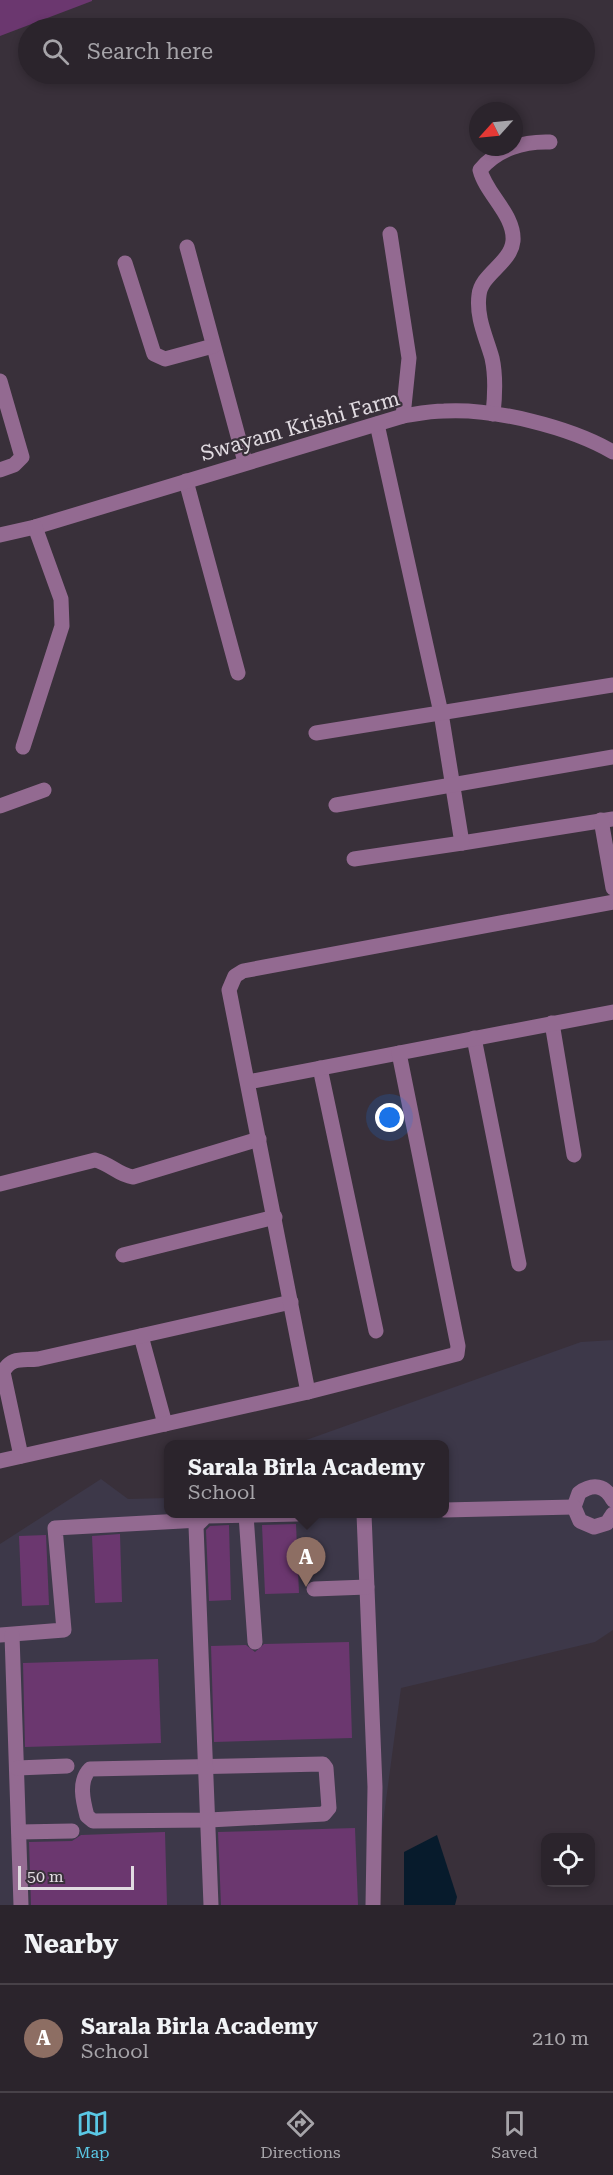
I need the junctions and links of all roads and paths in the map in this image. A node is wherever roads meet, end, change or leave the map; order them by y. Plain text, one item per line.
1 (550, 142) dead end
2 (390, 234) dead end
3 (187, 247) dead end
4 (125, 263) dead end
5 (213, 346) junction
6 (0, 381) edge
7 (493, 414) junction
8 (403, 416) junction
9 (377, 424) junction
10 (613, 453) edge
11 (245, 462) junction
12 (0, 470) edge
13 (186, 481) junction
14 (35, 527) junction
15 (0, 535) edge
16 (238, 673) dead end
17 (613, 685) edge
18 (441, 713) junction
19 (316, 733) dead end
20 (23, 747) dead end
21 (613, 757) edge
22 (453, 784) junction
23 (44, 790) dead end
24 (336, 805) dead end
25 (0, 806) edge
26 (607, 819) edge
27 (462, 843) junction
28 (354, 859) dead end
29 (613, 888) edge
30 (613, 902) edge
31 (613, 1012) edge
32 (552, 1023) junction
33 (474, 1038) junction
34 (399, 1053) junction
35 (320, 1068) junction
36 (248, 1082) junction
37 (259, 1139) junction
38 (574, 1155) dead end
39 (0, 1184) edge
40 (275, 1217) junction
41 (123, 1255) dead end
42 (519, 1264) dead end
43 (291, 1302) junction
44 (376, 1331) dead end
45 (141, 1336) junction
46 (309, 1392) junction
47 (165, 1424) junction
48 (21, 1456) junction
49 (0, 1461) edge
50 (606, 1485) edge
51 (613, 1500) edge
52 (574, 1507) junction
53 (449, 1510) edge
54 (613, 1514) edge
55 (203, 1518) edge
56 (246, 1518) edge
57 (364, 1518) edge
58 (200, 1520) junction
59 (367, 1587) junction
60 (314, 1589) dead end
61 (6, 1635) edge
62 (255, 1642) dead end
63 (67, 1766) dead end
64 (207, 1767) junction
65 (17, 1768) junction
66 (209, 1820) junction
67 (72, 1831) dead end
68 (19, 1832) junction
69 (21, 1905) edge
70 (211, 1905) edge
71 (373, 1905) edge

1 - 7 street
2 - 8 street
3 - 5 street
4 - 5 street
5 - 11 street
6 - 12 street
7 - 8 street, Swayam Krishi Farm
7 - 10 street, Swayam Krishi Farm
8 - 9 street, Swayam Krishi Farm
9 - 11 street, Swayam Krishi Farm
9 - 18 street
11 - 13 street, Swayam Krishi Farm
13 - 14 street, Swayam Krishi Farm
13 - 16 street
14 - 15 street, Swayam Krishi Farm
14 - 20 street
17 - 18 street
18 - 19 street
18 - 22 street
21 - 22 street
22 - 24 street
22 - 27 street
23 - 25 street
26 - 27 street
26 - 29 street
27 - 28 street
30 - 36 street
31 - 32 street
32 - 33 street
32 - 38 street
33 - 34 street
33 - 42 street
34 - 35 street
34 - 46 street
35 - 36 street
35 - 44 street
36 - 37 street
37 - 39 street
37 - 40 street
40 - 41 street
40 - 43 street
43 - 45 street
43 - 46 street
45 - 47 street
45 - 48 street
46 - 47 street
47 - 48 street
48 - 49 street
50 - 51 street
50 - 52 street
52 - 53 street
52 - 54 street
55 - 58 street
56 - 62 street
57 - 59 street
58 - 61 street
58 - 64 street
59 - 60 street
59 - 71 street
61 - 65 street
63 - 65 street
64 - 66 street
64 - 66 street
64 - 66 street
65 - 68 street
66 - 70 street
67 - 68 street
68 - 69 street

